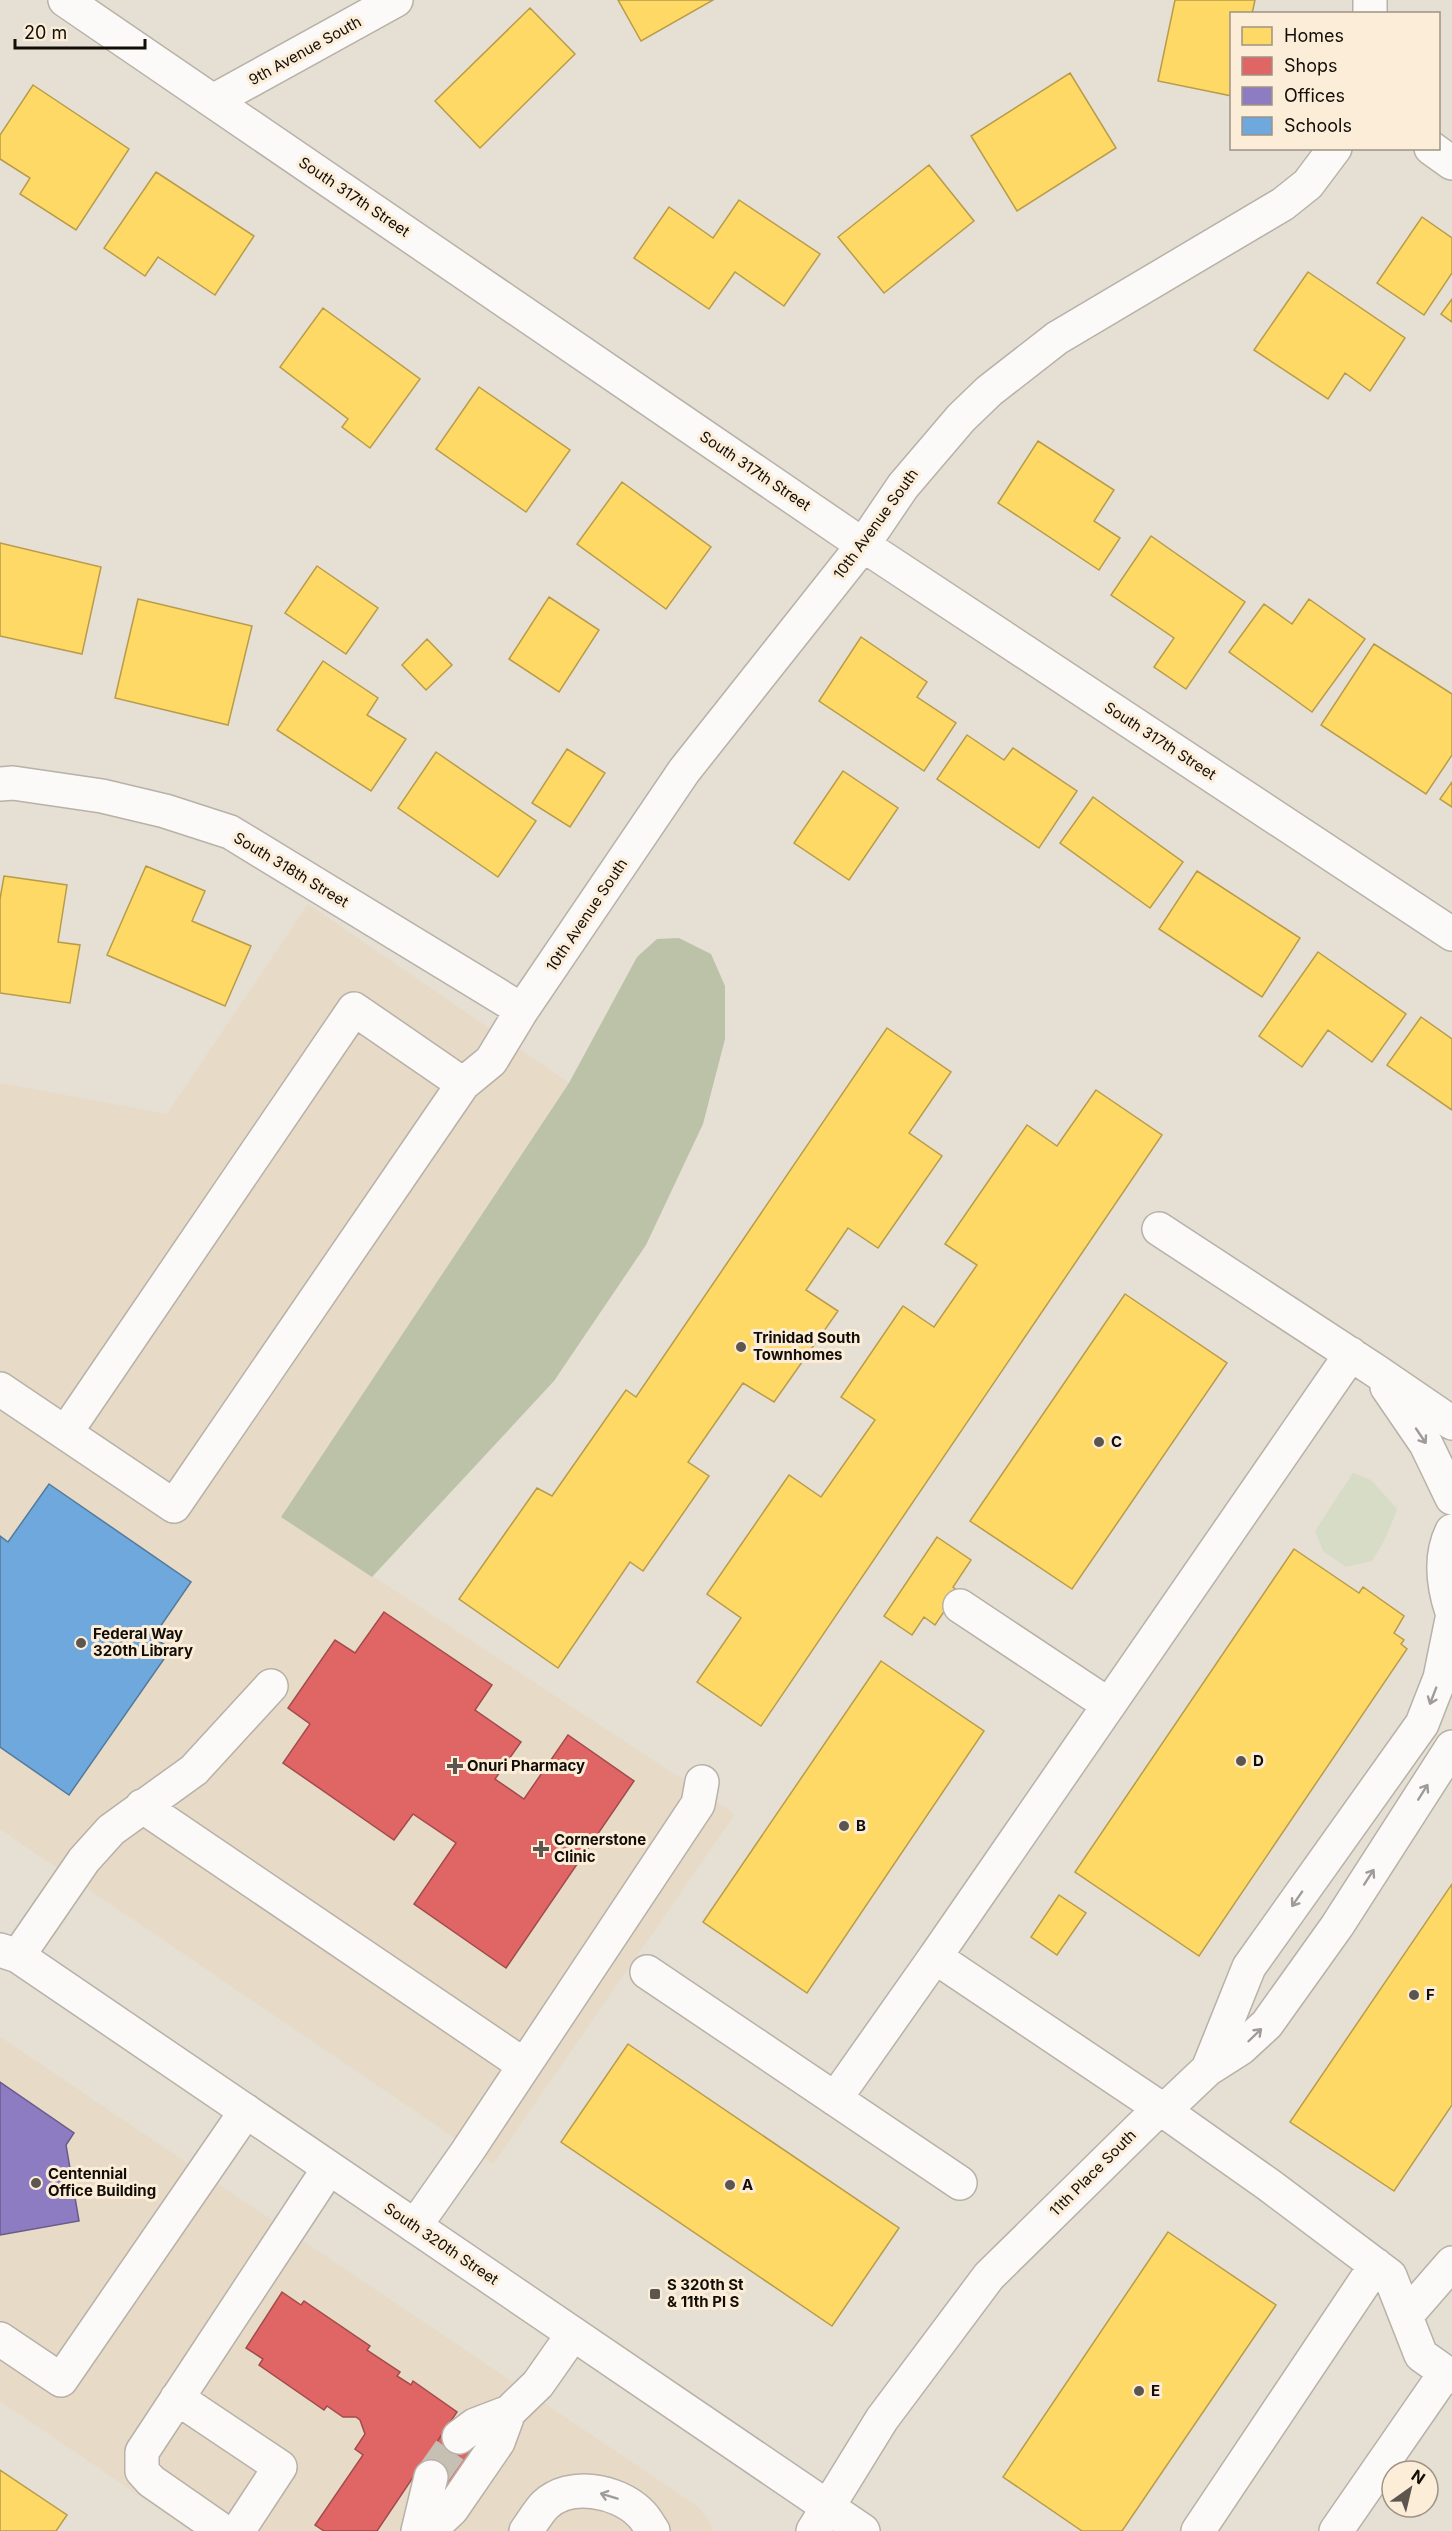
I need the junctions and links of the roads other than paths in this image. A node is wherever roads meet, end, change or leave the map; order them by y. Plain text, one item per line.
1 (64, 0) edge
2 (396, 0) edge
3 (213, 101) junction
4 (1334, 150) edge
5 (1434, 150) edge
6 (1452, 163) edge
7 (863, 545) junction
8 (0, 784) edge
9 (1452, 934) edge
10 (522, 1011) junction
11 (463, 1084) junction
12 (1159, 1229) dead end
13 (1364, 1363) junction
14 (0, 1389) edge
15 (1452, 1424) edge
16 (66, 1432) junction
17 (1452, 1498) edge
18 (1452, 1531) edge
19 (960, 1606) dead end
20 (1452, 1612) edge
21 (1452, 1619) edge
22 (271, 1686) dead end
23 (1109, 1705) junction
24 (1452, 1747) edge
25 (702, 1782) dead end
26 (142, 1806) junction
27 (6, 1946) edge
28 (935, 1957) junction
29 (647, 1972) dead end
30 (524, 2065) junction
31 (1208, 2069) junction
32 (835, 2099) junction
33 (1160, 2108) junction
34 (246, 2111) junction
35 (329, 2168) junction
36 (960, 2183) dead end
37 (415, 2226) junction
38 (1452, 2263) edge
39 (1376, 2265) junction
40 (1406, 2316) junction
41 (573, 2334) junction
42 (0, 2339) edge
43 (1449, 2374) edge
44 (177, 2398) junction
45 (509, 2412) junction
46 (459, 2437) tunnel mouth
47 (431, 2477) tunnel mouth
48 (820, 2519) edge
49 (223, 2531) edge
50 (238, 2531) edge
51 (418, 2531) edge
52 (429, 2531) edge
53 (526, 2531) edge
54 (653, 2531) edge
55 (863, 2531) edge
56 (1198, 2531) edge
57 (1336, 2531) edge

1 - 3 street, South 317th Street
2 - 3 street, 9th Avenue South
3 - 7 street, South 317th Street
4 - 7 street, 10th Avenue South
5 - 6 street
7 - 9 street, South 317th Street
7 - 10 street, 10th Avenue South
8 - 10 street, South 318th Street
10 - 11 street, 10th Avenue South
11 - 16 street, 10th Avenue South
11 - 16 street
12 - 13 street
13 - 15 street
13 -> 17 street
13 - 23 street
14 - 16 street
18 - 20 street
19 - 23 street
21 -> 31 street
22 - 26 street
23 - 28 street
31 -> 24 street, 11th Place South
25 - 30 street
26 - 27 street
26 - 30 street
27 - 34 street, South 320th Street
28 - 32 street
28 - 33 street
29 - 32 street
30 - 37 street
31 - 33 street, 11th Place South
32 - 36 street
33 - 39 street
33 - 48 street, 11th Place South
34 - 35 street, South 320th Street
34 - 42 street
35 - 37 street, South 320th Street
35 - 44 street
37 - 41 street, South 320th Street
38 - 40 street
39 - 40 street
39 - 56 street
40 - 43 street
41 - 45 street
41 - 48 street, South 320th Street
43 - 57 street
44 - 49 street
44 - 50 street
45 - 46 street
45 - 52 street
47 - 51 street
48 - 55 street, South 320th Street
54 -> 53 street

